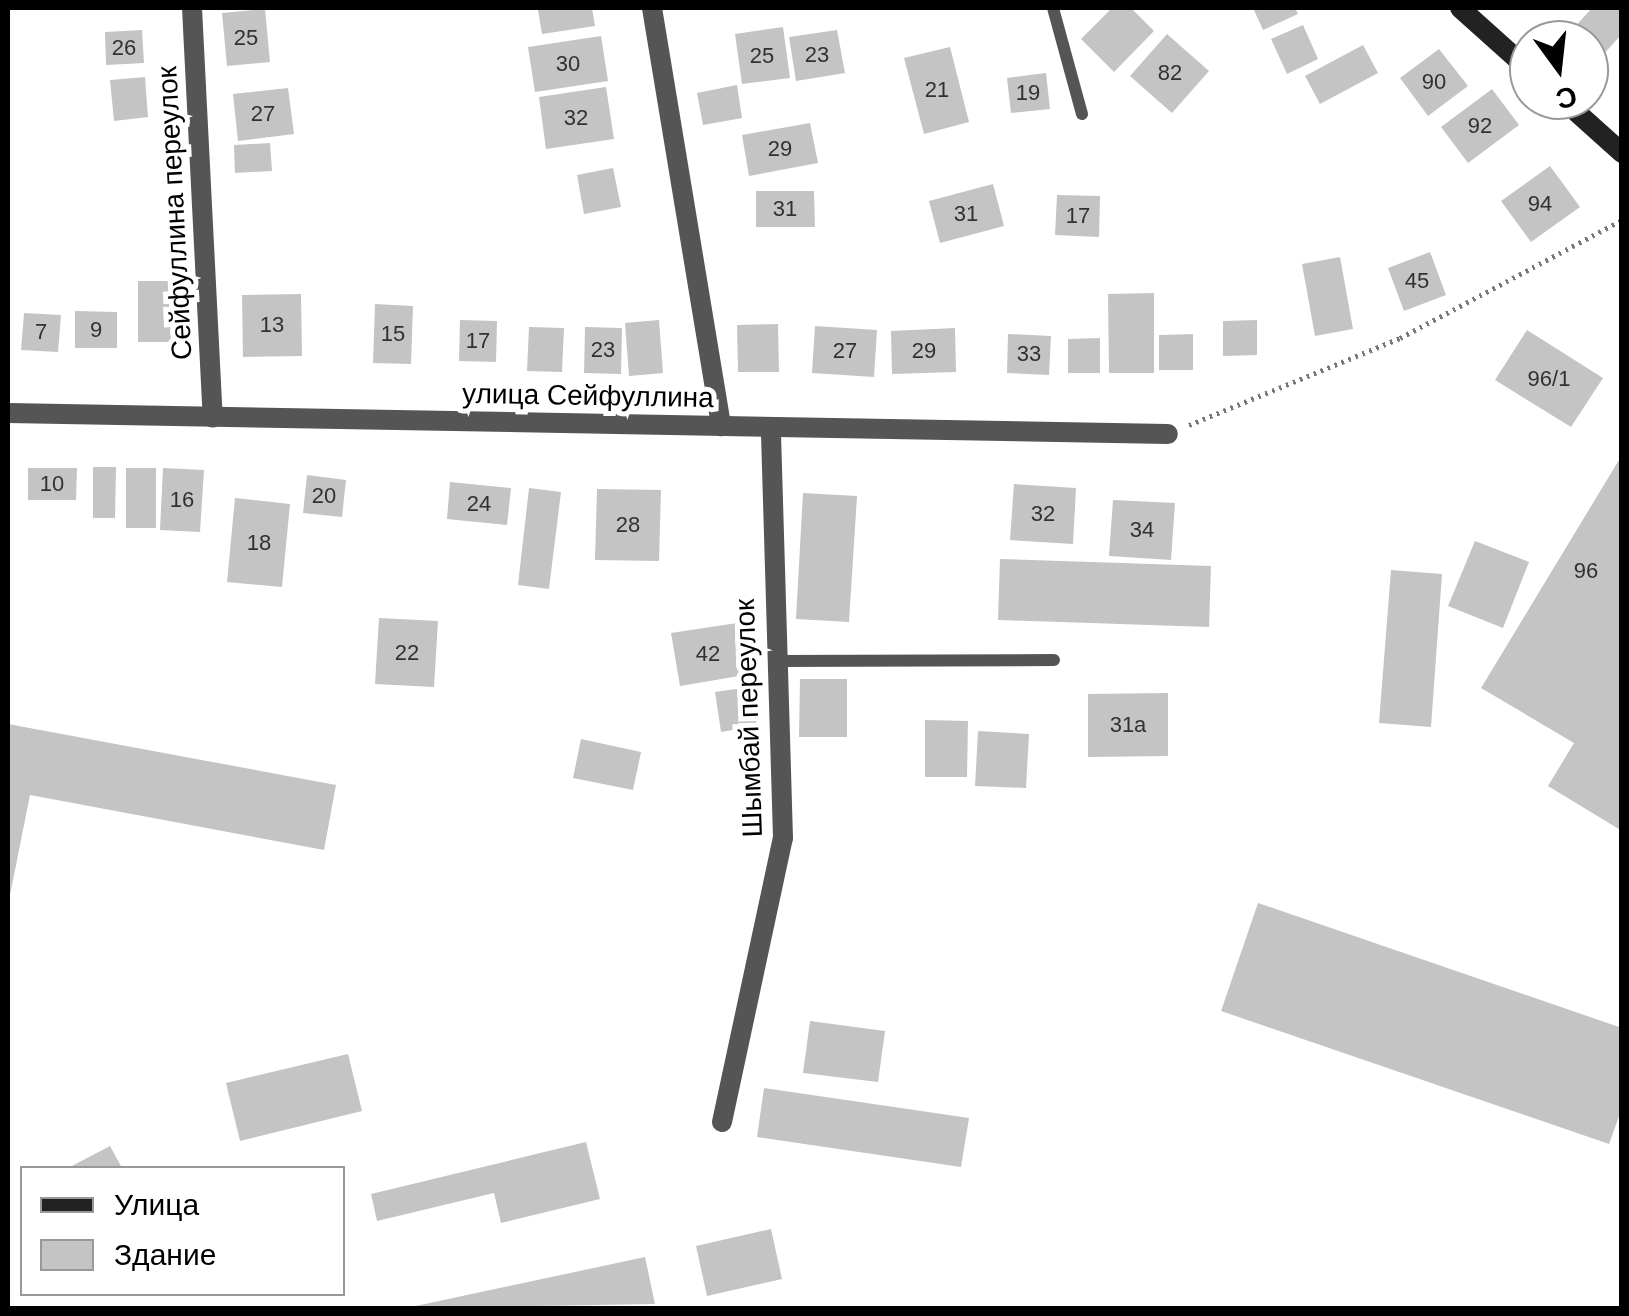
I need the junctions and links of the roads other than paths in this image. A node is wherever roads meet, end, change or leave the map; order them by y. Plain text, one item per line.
1 (192, 8) edge
2 (652, 8) edge
3 (1052, 8) edge
4 (1460, 8) edge
5 (1509, 52) edge
6 (1082, 114) dead end
7 (1585, 120) edge
8 (1622, 153) edge
9 (8, 413) edge
10 (213, 416) junction
11 (721, 426) junction
12 (771, 427) junction
13 (1168, 434) road end
14 (1054, 660) dead end
15 (774, 661) junction
16 (722, 1122) dead end

1 - 10 street, Сейфуллина переулок
2 - 11 street
3 - 6 lane
4 - 5 main road
7 - 8 main road
9 - 10 street, улица Сейфуллина
10 - 11 street, улица Сейфуллина
11 - 12 street, улица Сейфуллина
12 - 13 street, улица Сейфуллина
12 - 15 street, Шымбай переулок
14 - 15 lane
15 - 16 street, Шымбай переулок

